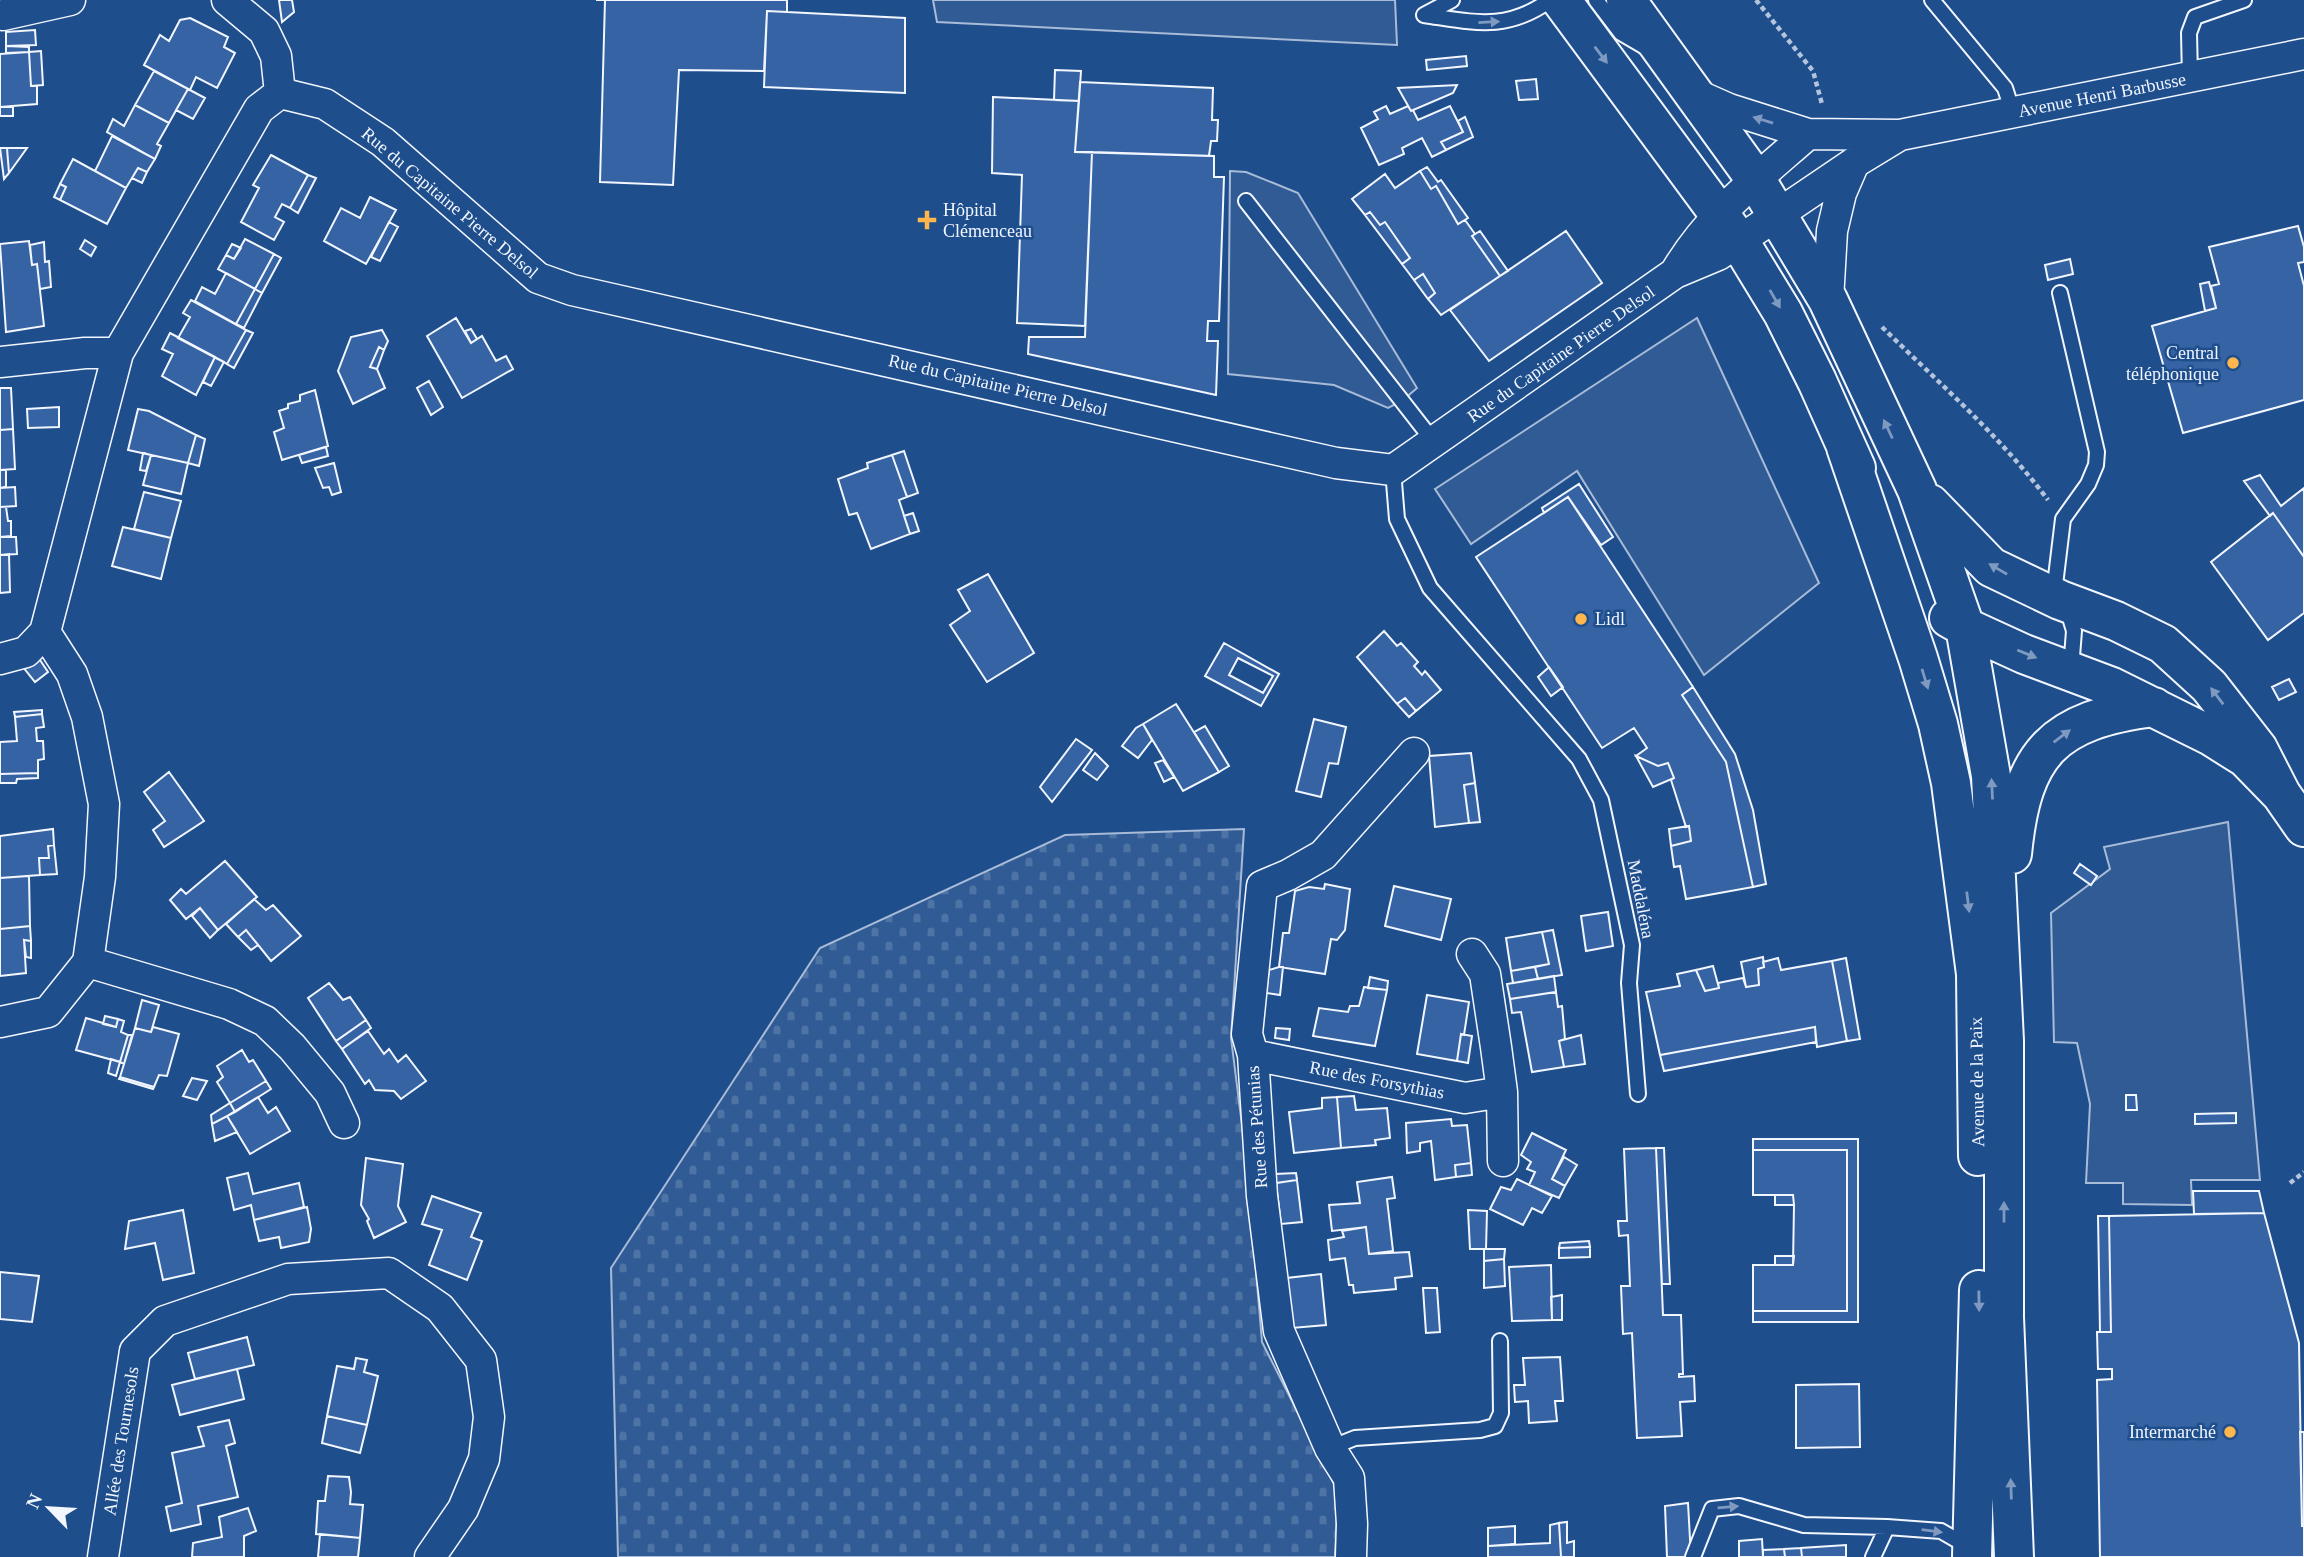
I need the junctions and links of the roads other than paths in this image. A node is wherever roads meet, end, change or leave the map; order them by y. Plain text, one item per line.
1 (70, 0) edge
2 (228, 0) edge
3 (1452, 0) edge
4 (1550, 0) edge
5 (1561, 0) edge
6 (1596, 0) edge
7 (1626, 0) edge
8 (1932, 0) edge
9 (2244, 0) edge
10 (3, 15) dead end
11 (2304, 54) edge
12 (1673, 63) junction
13 (2190, 77) junction
14 (280, 93) junction
15 (1695, 94) junction
16 (2013, 113) junction
17 (1815, 122) junction
18 (1900, 135) junction
19 (1854, 163) junction
20 (1756, 180) junction
21 (1246, 201) dead end
22 (1778, 215) junction
23 (1729, 227) junction
24 (2060, 293) dead end
25 (1828, 300) junction
26 (118, 353) junction
27 (0, 362) edge
28 (1434, 443) junction
29 (1846, 447) junction
30 (1393, 470) junction
31 (1917, 491) junction
32 (2060, 600) junction
33 (1965, 627) junction
34 (45, 632) junction
35 (0, 659) edge
36 (2070, 671) junction
37 (2154, 706) junction
38 (1414, 752) dead end
39 (2281, 794) junction
40 (2304, 827) edge
41 (1472, 954) dead end
42 (2001, 961) junction
43 (88, 962) junction
44 (0, 1022) edge
45 (1253, 1055) junction
46 (1502, 1092) junction
47 (1638, 1094) dead end
48 (344, 1123) dead end
49 (1503, 1161) dead end
50 (1500, 1341) dead end
51 (1330, 1448) junction
52 (1887, 1527) junction
53 (1972, 1553) edge
54 (103, 1557) edge
55 (430, 1557) edge
56 (1351, 1557) edge
57 (1693, 1557) edge
58 (1873, 1557) edge
59 (2014, 1557) edge

1 - 10 street
2 - 14 street
3 -> 4 lane
5 -> 23 main road
6 - 12 lane
7 - 12 main road, Avenue de la Paix
8 - 16 lane
9 - 13 lane
11 - 13 street, Avenue Henri Barbusse
12 - 15 main road, Avenue de la Paix
13 - 16 street, Avenue Henri Barbusse
14 - 26 street
14 - 30 street, Rue du Capitaine Pierre Delsol
17 -> 15 street, Avenue Henri Barbusse
15 - 20 main road, Avenue de la Paix
16 - 18 street, Avenue Henri Barbusse
17 - 18 street, Avenue Henri Barbusse
17 - 20 street
18 - 19 street, Avenue Henri Barbusse
19 - 22 street, Avenue Henri Barbusse
19 - 25 street
20 - 22 main road, Avenue de la Paix
20 - 23 street
21 - 28 lane
22 - 23 street, Avenue Henri Barbusse
22 - 25 main road, Avenue de la Paix
23 - 28 street, Rue du Capitaine Pierre Delsol
23 -> 29 main road
24 - 32 lane
31 -> 25 main road, Avenue de la Paix
26 - 27 street
26 - 34 street
28 - 30 street, Rue du Capitaine Pierre Delsol
29 - 33 main road
29 -> 53 main road, Avenue de la Paix
30 - 47 lane, Maddaléna
32 -> 31 main road
31 - 33 main road, Avenue de la Paix
32 - 36 lane
39 -> 32 main road
33 -> 36 main road
42 -> 33 main road, Avenue de la Paix
34 - 35 street
34 - 43 street
36 - 37 main road
37 - 39 main road
42 -> 37 main road
38 - 45 street, Rue des Pétunias
39 - 40 main road
41 - 46 street
59 -> 42 main road, Avenue de la Paix
43 - 44 street
43 - 48 street
45 - 46 street, Rue des Forsythias
45 - 51 street, Rue des Pétunias
46 - 49 street
50 - 51 lane
51 - 56 street, Rue des Pétunias
52 -> 53 lane
57 -> 52 lane
52 - 58 lane
54 - 55 street, Allée des Tournesols

